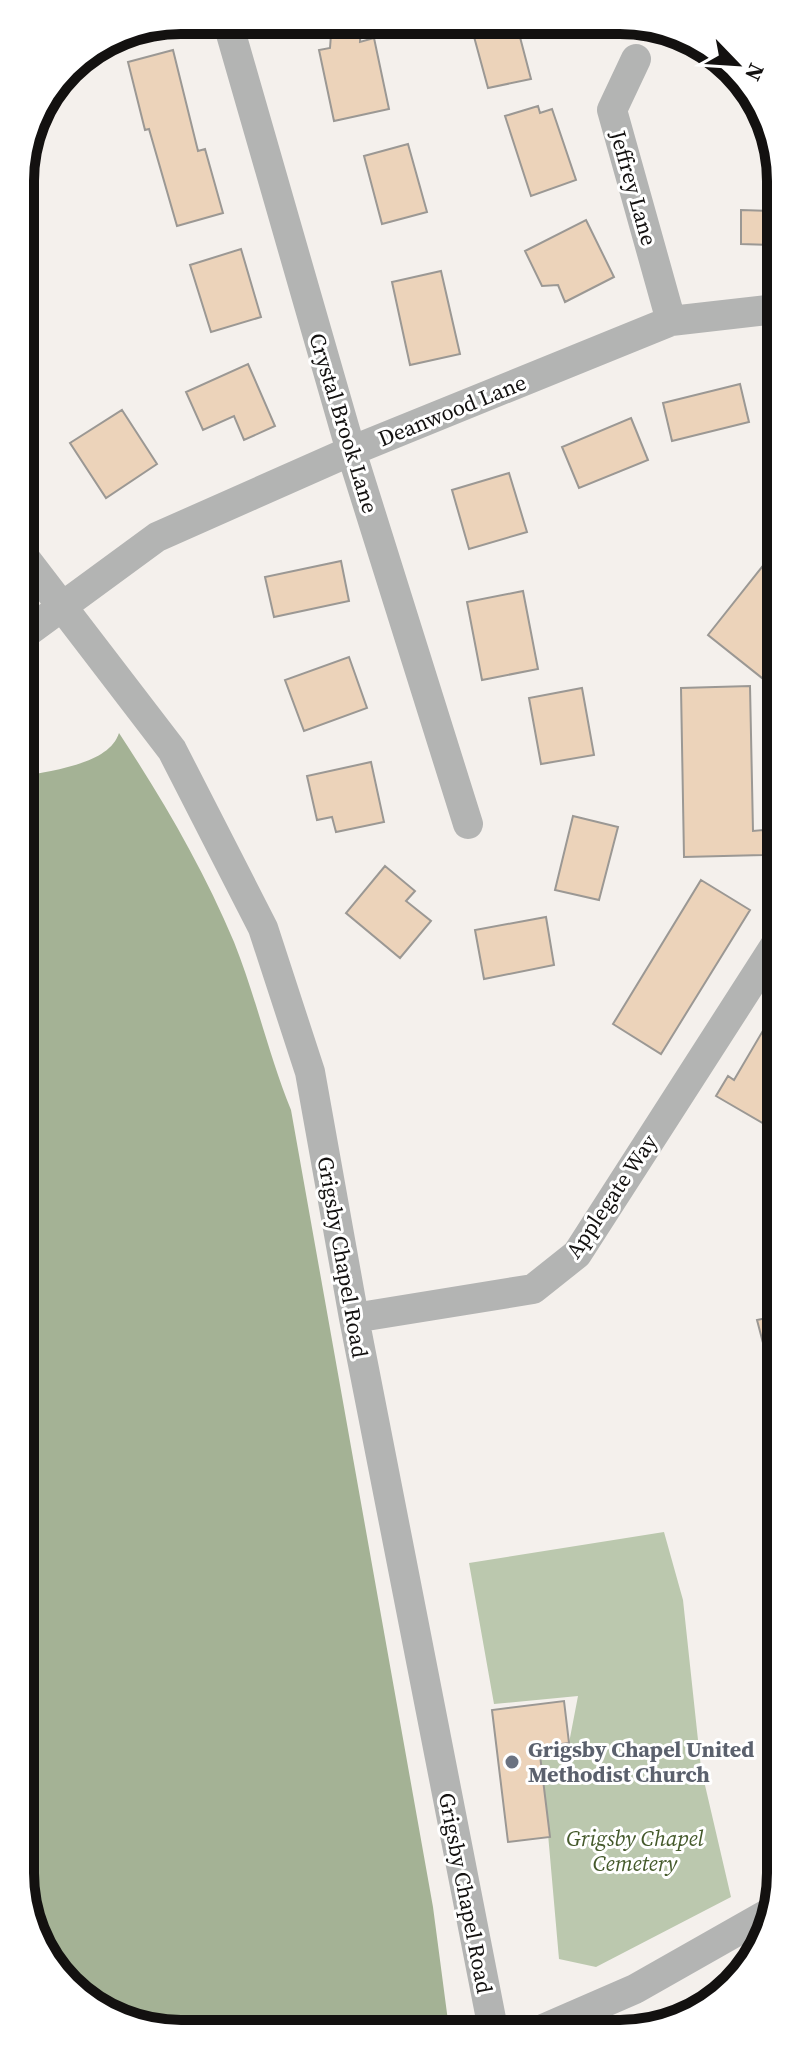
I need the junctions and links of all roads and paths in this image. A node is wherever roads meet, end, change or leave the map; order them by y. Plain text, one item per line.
1 (231, 34) edge
2 (636, 59) dead end
3 (767, 310) edge
4 (671, 321) junction
5 (351, 451) junction
6 (34, 569) edge
7 (64, 607) junction
8 (34, 628) edge
9 (468, 824) dead end
10 (767, 958) edge
11 (354, 1318) junction
12 (760, 1918) edge
13 (491, 2020) edge
14 (564, 2020) edge

1 - 5 street, Crystal Brook Lane
2 - 4 street, Jeffrey Lane
3 - 4 street, Deanwood Lane
4 - 5 street, Deanwood Lane
5 - 7 street, Deanwood Lane
5 - 9 street, Crystal Brook Lane
6 - 7 street, Grigsby Chapel Road
7 - 8 street, Deanwood Lane
7 - 11 street, Grigsby Chapel Road
10 - 11 street, Applegate Way
11 - 13 street, Grigsby Chapel Road
12 - 14 street

